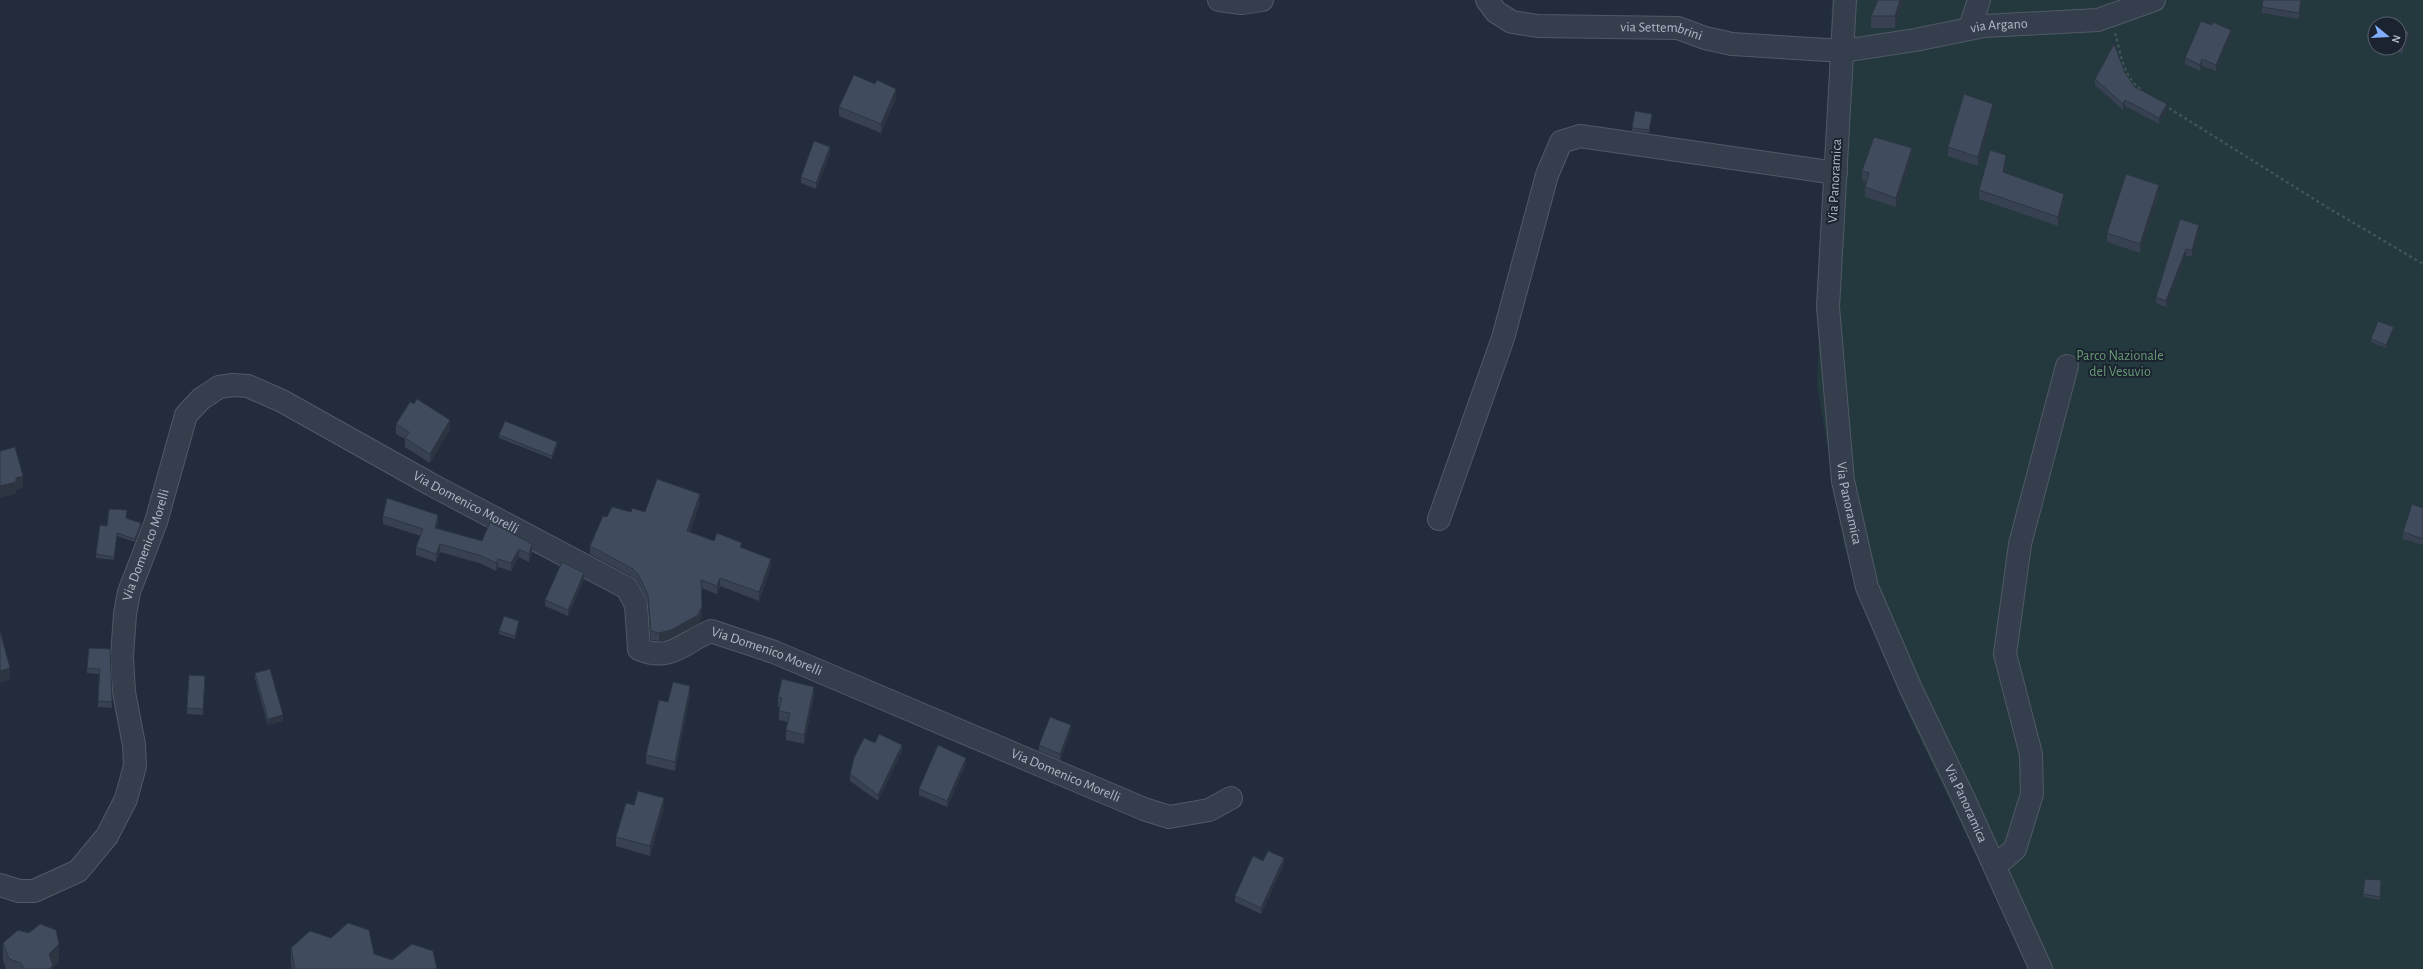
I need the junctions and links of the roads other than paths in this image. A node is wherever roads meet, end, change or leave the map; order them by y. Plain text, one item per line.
1 (1219, 0) edge
2 (1262, 0) edge
3 (1487, 0) edge
4 (1845, 0) edge
5 (1978, 0) edge
6 (2154, 0) edge
7 (1970, 28) junction
8 (1843, 51) junction
9 (1836, 173) junction
10 (2067, 366) dead end
11 (1439, 519) dead end
12 (1231, 798) dead end
13 (1994, 866) junction
14 (0, 885) edge
15 (2041, 969) edge

1 - 2 street
3 - 8 street, via Settembrini
4 - 8 street, Via Panoramica
5 - 7 street
6 - 7 street, via Argano
7 - 8 street, via Argano
8 - 9 street, Via Panoramica
9 - 11 street
9 - 13 street, Via Panoramica
10 - 13 street
12 - 14 street, Via Domenico Morelli
13 - 15 street, Via Panoramica

